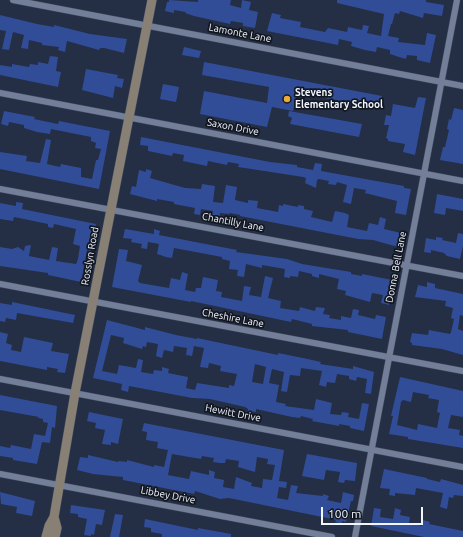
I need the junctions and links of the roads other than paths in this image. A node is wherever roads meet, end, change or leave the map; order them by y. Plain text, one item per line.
1 (13, 0) edge
2 (152, 0) edge
3 (457, 0) edge
4 (147, 25) junction
5 (442, 82) junction
6 (463, 86) edge
7 (0, 93) edge
8 (129, 118) junction
9 (424, 174) junction
10 (463, 181) edge
11 (0, 189) edge
12 (110, 209) junction
13 (406, 266) junction
14 (463, 276) edge
15 (0, 284) edge
16 (93, 301) junction
17 (389, 357) junction
18 (463, 371) edge
19 (0, 378) edge
20 (75, 393) junction
21 (372, 450) junction
22 (463, 467) edge
23 (0, 474) edge
24 (59, 485) junction
25 (54, 516) junction
26 (46, 537) edge
27 (55, 537) edge
28 (332, 537) edge
29 (355, 537) edge

1 - 4 street, Lamonte Lane
2 - 4 street, Rosslyn Road
3 - 5 street, Donna Bell Lane
4 - 5 street, Lamonte Lane
4 - 8 street, Rosslyn Road
5 - 6 street, Lamonte Lane
5 - 9 street, Donna Bell Lane
7 - 8 street, Saxon Drive
8 - 9 street, Saxon Drive
8 - 12 street, Rosslyn Road
9 - 10 street, Saxon Drive
9 - 13 street, Donna Bell Lane
11 - 12 street, Chantilly Lane
12 - 13 street, Chantilly Lane
12 - 16 street, Rosslyn Road
13 - 14 street, Chantilly Lane
13 - 17 street, Donna Bell Lane
15 - 16 street, Cheshire Lane
16 - 17 street, Cheshire Lane
16 - 20 street, Rosslyn Road
17 - 18 street, Cheshire Lane
17 - 21 street, Donna Bell Lane
19 - 20 street, Hewitt Drive
20 - 21 street, Hewitt Drive
20 - 24 street, Rosslyn Road
21 - 22 street, Hewitt Drive
21 - 29 street, Donna Bell Lane
23 - 24 street, Libbey Drive
24 - 25 street, Rosslyn Road
24 - 28 street, Libbey Drive
25 - 26 street, Rosslyn Road
25 - 27 street, Rosslyn Road

